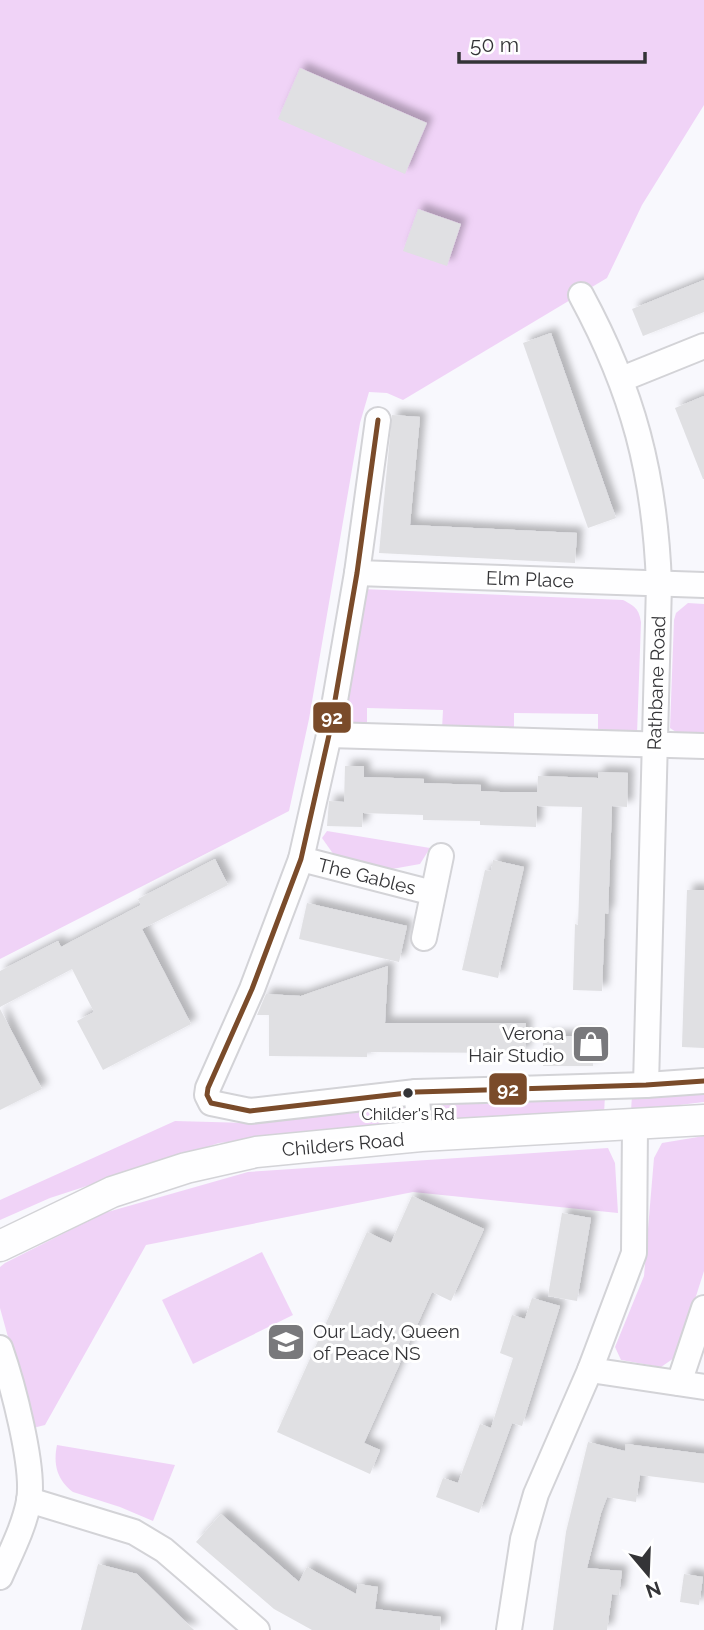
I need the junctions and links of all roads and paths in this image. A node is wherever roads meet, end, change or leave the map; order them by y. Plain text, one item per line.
1 (581, 295) dead end
2 (704, 346) edge
3 (622, 379) junction
4 (378, 419) dead end
5 (357, 573) junction
6 (659, 584) junction
7 (704, 585) edge
8 (329, 735) junction
9 (654, 744) junction
10 (704, 746) edge
11 (441, 856) dead end
12 (301, 859) junction
13 (433, 893) junction
14 (424, 939) dead end
15 (704, 1081) edge
16 (646, 1085) junction
17 (416, 1092) junction
18 (704, 1120) edge
19 (635, 1125) junction
20 (421, 1136) junction
21 (0, 1247) edge
22 (704, 1308) edge
23 (0, 1348) edge
24 (590, 1370) junction
25 (679, 1383) junction
26 (704, 1387) edge
27 (29, 1500) junction
28 (0, 1577) edge
29 (257, 1630) edge
30 (509, 1630) edge

1 - 3 street, Rathbane Road
2 - 3 street
3 - 6 street, Rathbane Road
4 - 5 street
5 - 6 street, Elm Place
5 - 8 street
6 - 7 street, Elm Place
6 - 9 street, Rathbane Road
8 - 9 street
8 - 12 street
9 - 10 street
9 - 16 street, Rathbane Road
11 - 13 street, The Gables
12 - 13 street, The Gables
12 - 17 street
13 - 14 street, The Gables
15 - 16 street
16 - 17 street
17 - 20 street
18 - 19 main road, Childers Road
19 - 20 main road, Childers Road
19 - 24 street
20 - 21 main road, Childers Road
22 - 25 street
23 - 27 street
24 - 25 street
24 - 30 street
25 - 26 street
27 - 28 street
27 - 29 street

